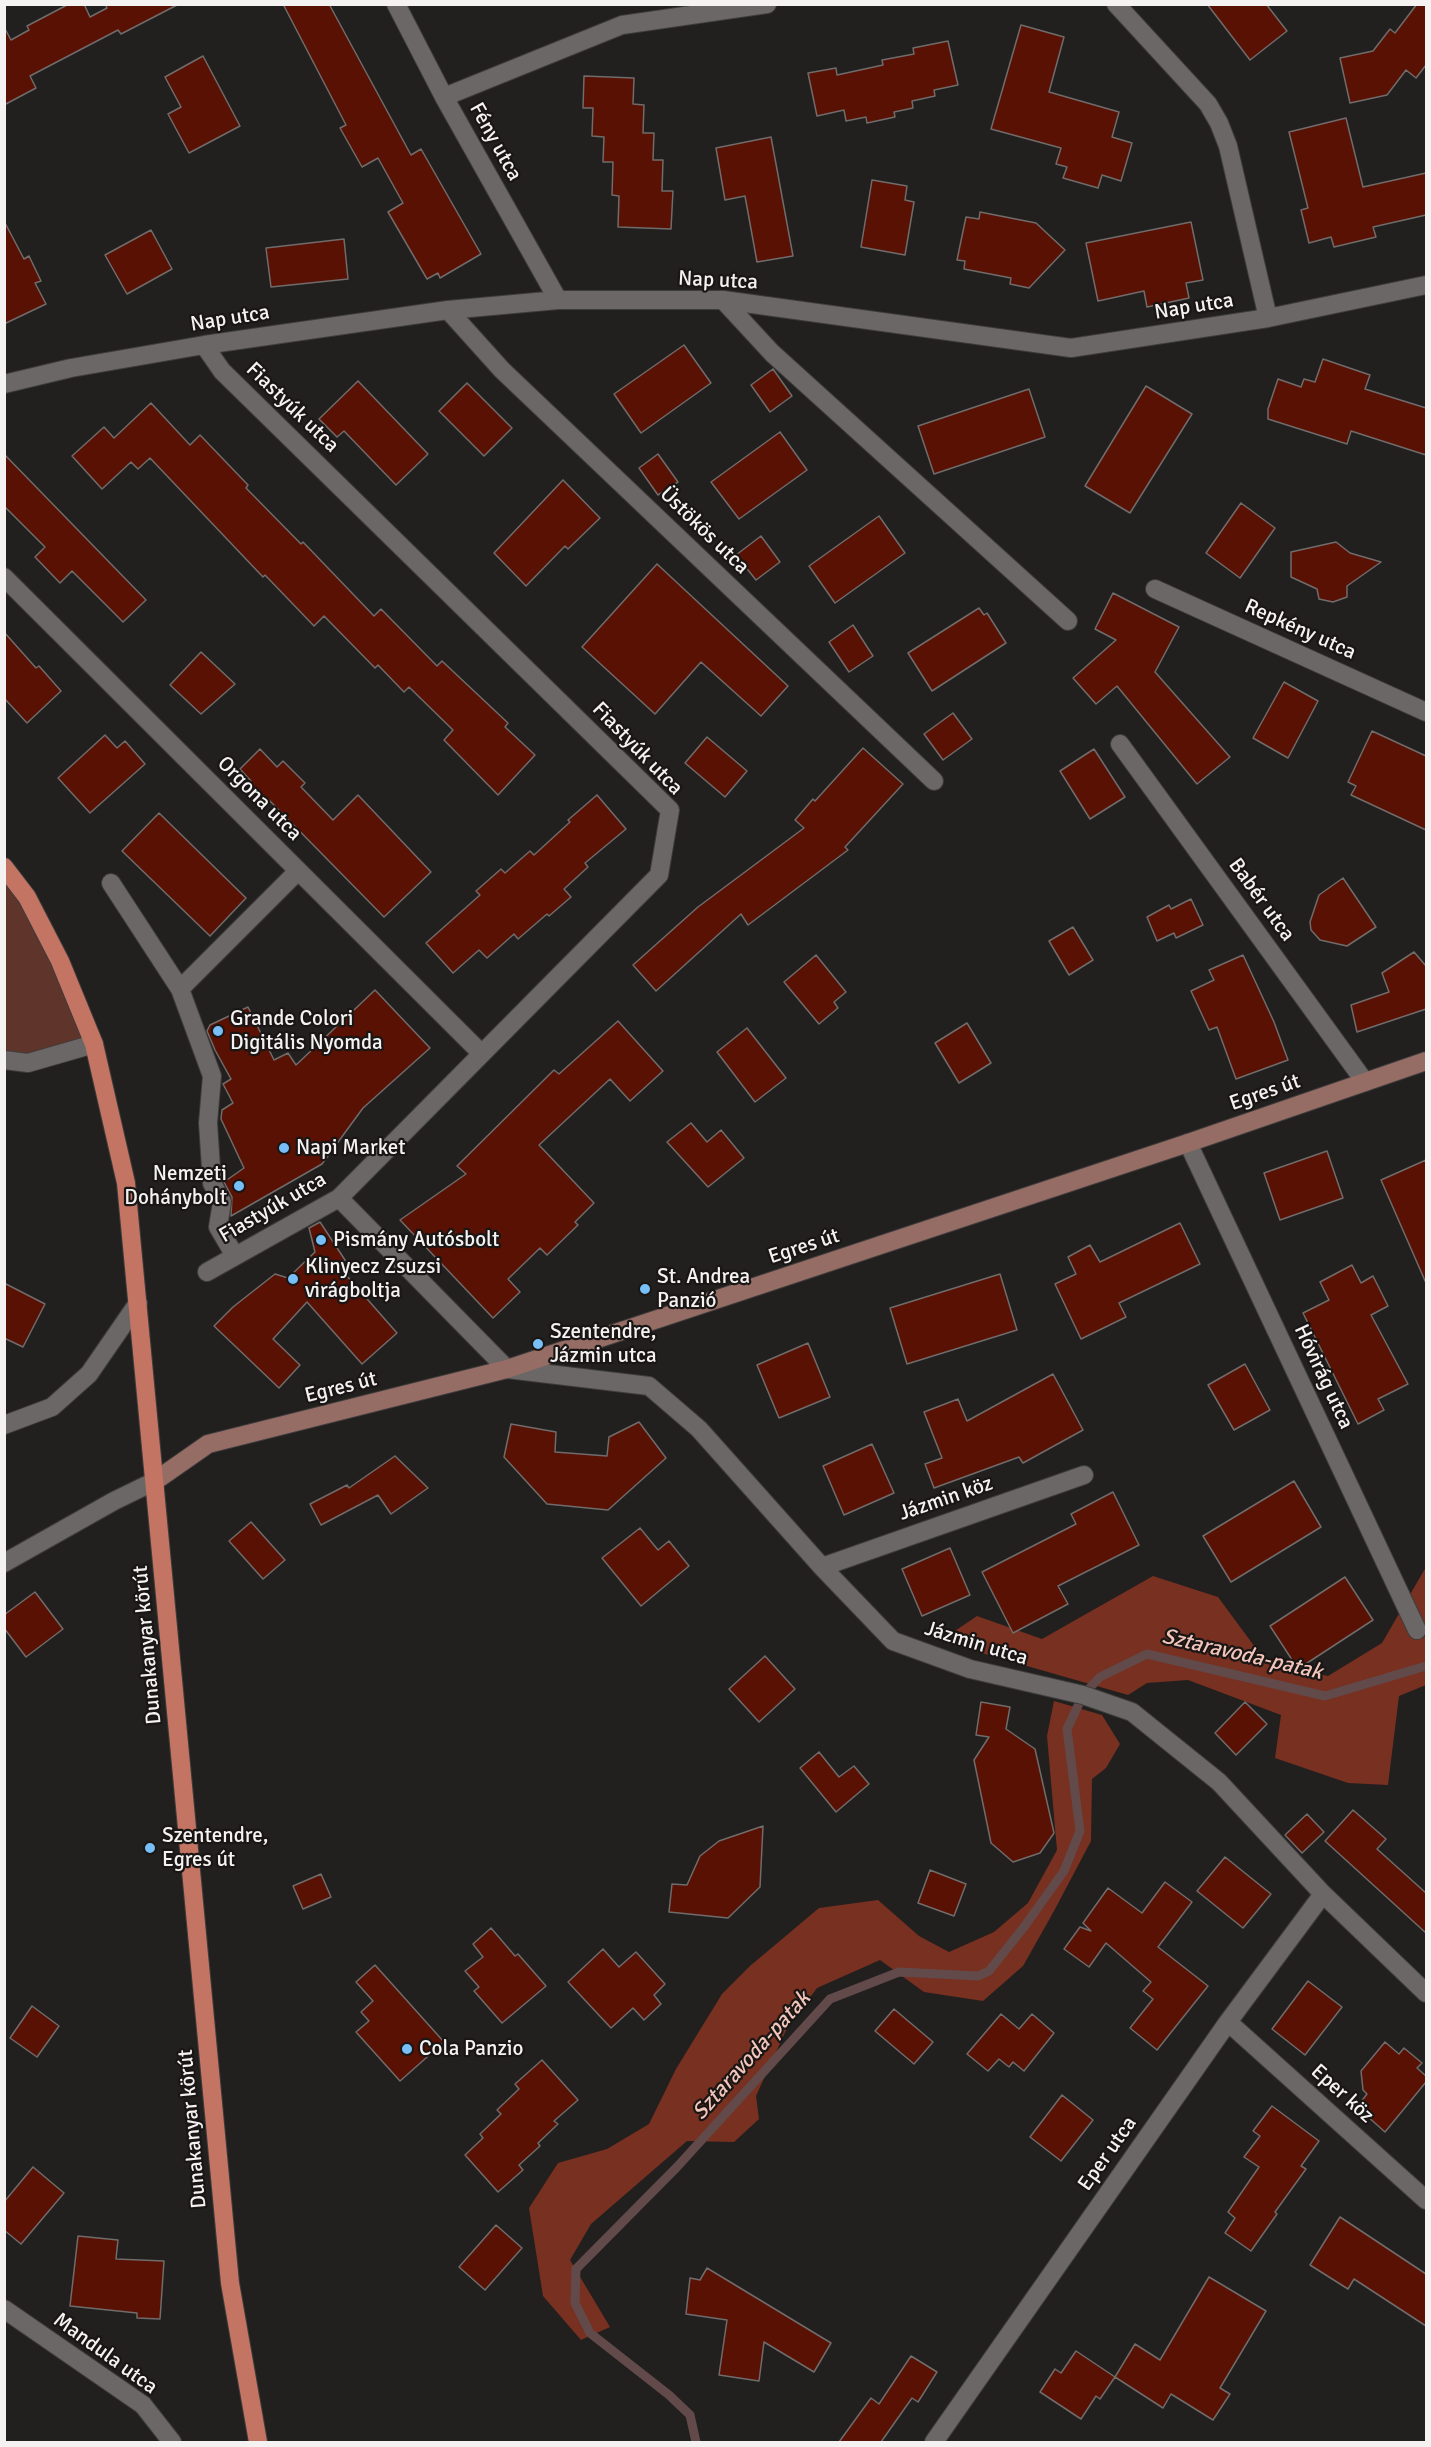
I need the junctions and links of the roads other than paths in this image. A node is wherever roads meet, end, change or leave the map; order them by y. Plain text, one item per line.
1 (396, 4) edge
2 (767, 4) edge
3 (1116, 4) edge
4 (444, 96) junction
5 (1426, 285) edge
6 (558, 300) junction
7 (723, 300) junction
8 (448, 310) junction
9 (1268, 318) junction
10 (204, 345) junction
11 (4, 384) edge
12 (4, 577) edge
13 (1155, 590) dead end
14 (1068, 621) dead end
15 (1426, 712) edge
16 (1120, 744) dead end
17 (934, 781) dead end
18 (4, 867) edge
19 (298, 871) junction
20 (111, 883) dead end
21 (180, 989) junction
22 (94, 1044) junction
23 (481, 1053) junction
24 (4, 1060) edge
25 (1426, 1061) edge
26 (1365, 1082) junction
27 (1188, 1143) junction
28 (339, 1198) junction
29 (235, 1256) junction
30 (207, 1272) dead end
31 (138, 1303) junction
32 (507, 1369) junction
33 (4, 1425) edge
34 (1084, 1475) dead end
35 (155, 1481) junction
36 (4, 1563) edge
37 (822, 1567) junction
38 (1417, 1630) dead end
39 (1323, 1894) junction
40 (1426, 1993) edge
41 (1228, 2022) junction
42 (1426, 2200) edge
43 (4, 2310) edge
44 (172, 2442) edge
45 (258, 2442) edge
46 (934, 2442) edge

1 - 4 street, Fény utca
2 - 4 street
3 - 9 street
4 - 6 street, Fény utca
5 - 9 street, Nap utca
6 - 7 street, Nap utca
6 - 8 street, Nap utca
7 - 9 street, Nap utca
7 - 14 street
8 - 10 street, Nap utca
8 - 17 street, Üstökös utca
10 - 11 street, Nap utca
10 - 23 street, Fiastyúk utca
12 - 19 street, Orgona utca
13 - 15 street, Repkény utca
16 - 26 street, Babér utca
18 - 22 main road, Dunakanyar körút
19 - 21 street
19 - 23 street, Orgona utca
20 - 21 street
21 - 29 street
22 - 24 street
22 - 31 main road, Dunakanyar körút
23 - 28 street, Fiastyúk utca
25 - 26 street, Egres út
26 - 27 street, Egres út
27 - 32 street, Egres út
27 - 38 street, Hóvirág utca
28 - 29 street, Fiastyúk utca
28 - 32 street
29 - 30 street, Fiastyúk utca
31 - 33 street
31 - 35 main road, Dunakanyar körút
32 - 35 street, Egres út
32 - 37 street, Jázmin utca
34 - 37 street, Jázmin köz
35 - 36 street, Egres út
35 - 45 main road, Dunakanyar körút
37 - 39 street, Jázmin utca
39 - 40 street, Jázmin utca
39 - 41 street, Eper utca
41 - 42 street, Eper köz
41 - 46 street, Eper utca
43 - 44 street, Mandula utca

